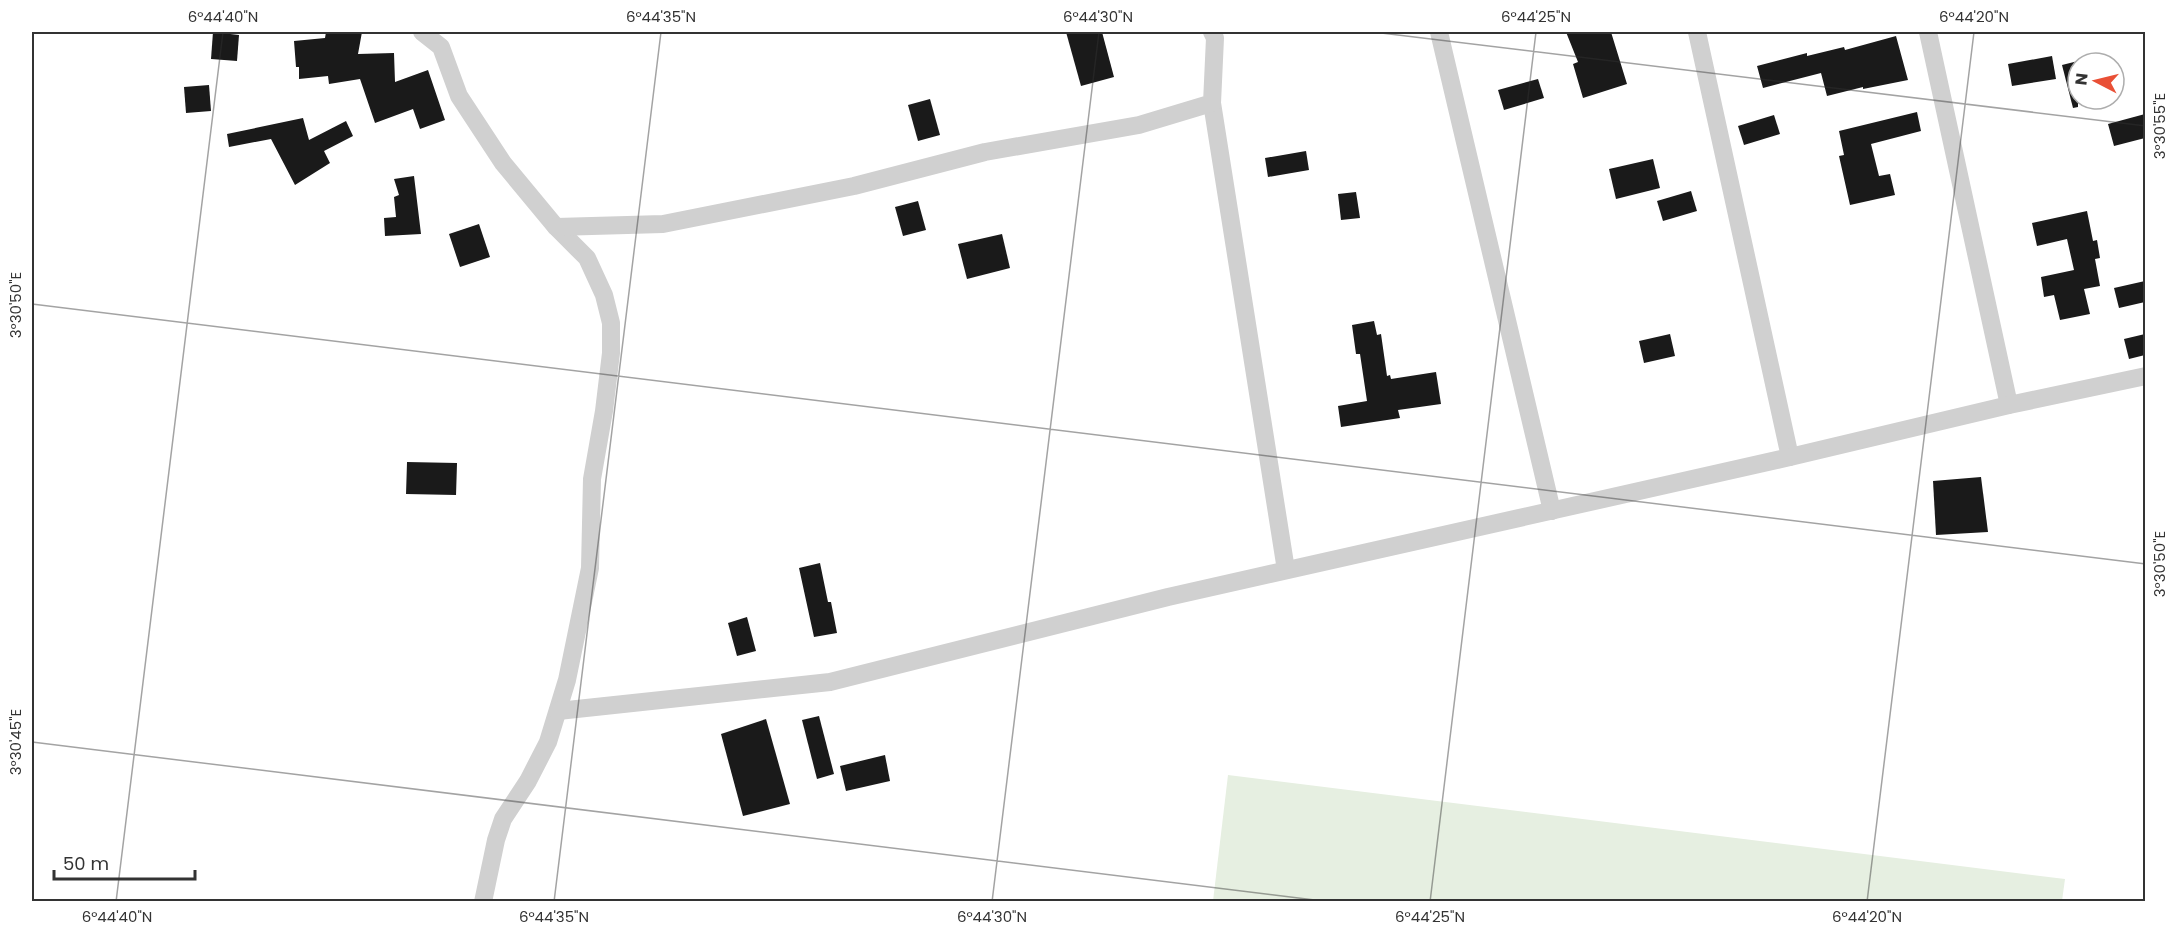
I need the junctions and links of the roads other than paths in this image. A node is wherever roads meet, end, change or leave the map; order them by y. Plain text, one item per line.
1 (422, 32) edge
2 (1212, 32) edge
3 (1439, 32) edge
4 (1697, 32) edge
5 (1928, 32) edge
6 (1212, 103) junction
7 (556, 227) junction
8 (2145, 376) edge
9 (2009, 405) junction
10 (1790, 457) junction
11 (1551, 511) junction
12 (1286, 570) junction
13 (558, 711) junction
14 (483, 902) edge

1 - 7 street
2 - 6 street
3 - 11 street
4 - 10 street
5 - 9 street
6 - 7 street
6 - 12 street
7 - 13 street
8 - 9 street
9 - 10 street
10 - 11 street
11 - 12 street
12 - 13 street
13 - 14 street

